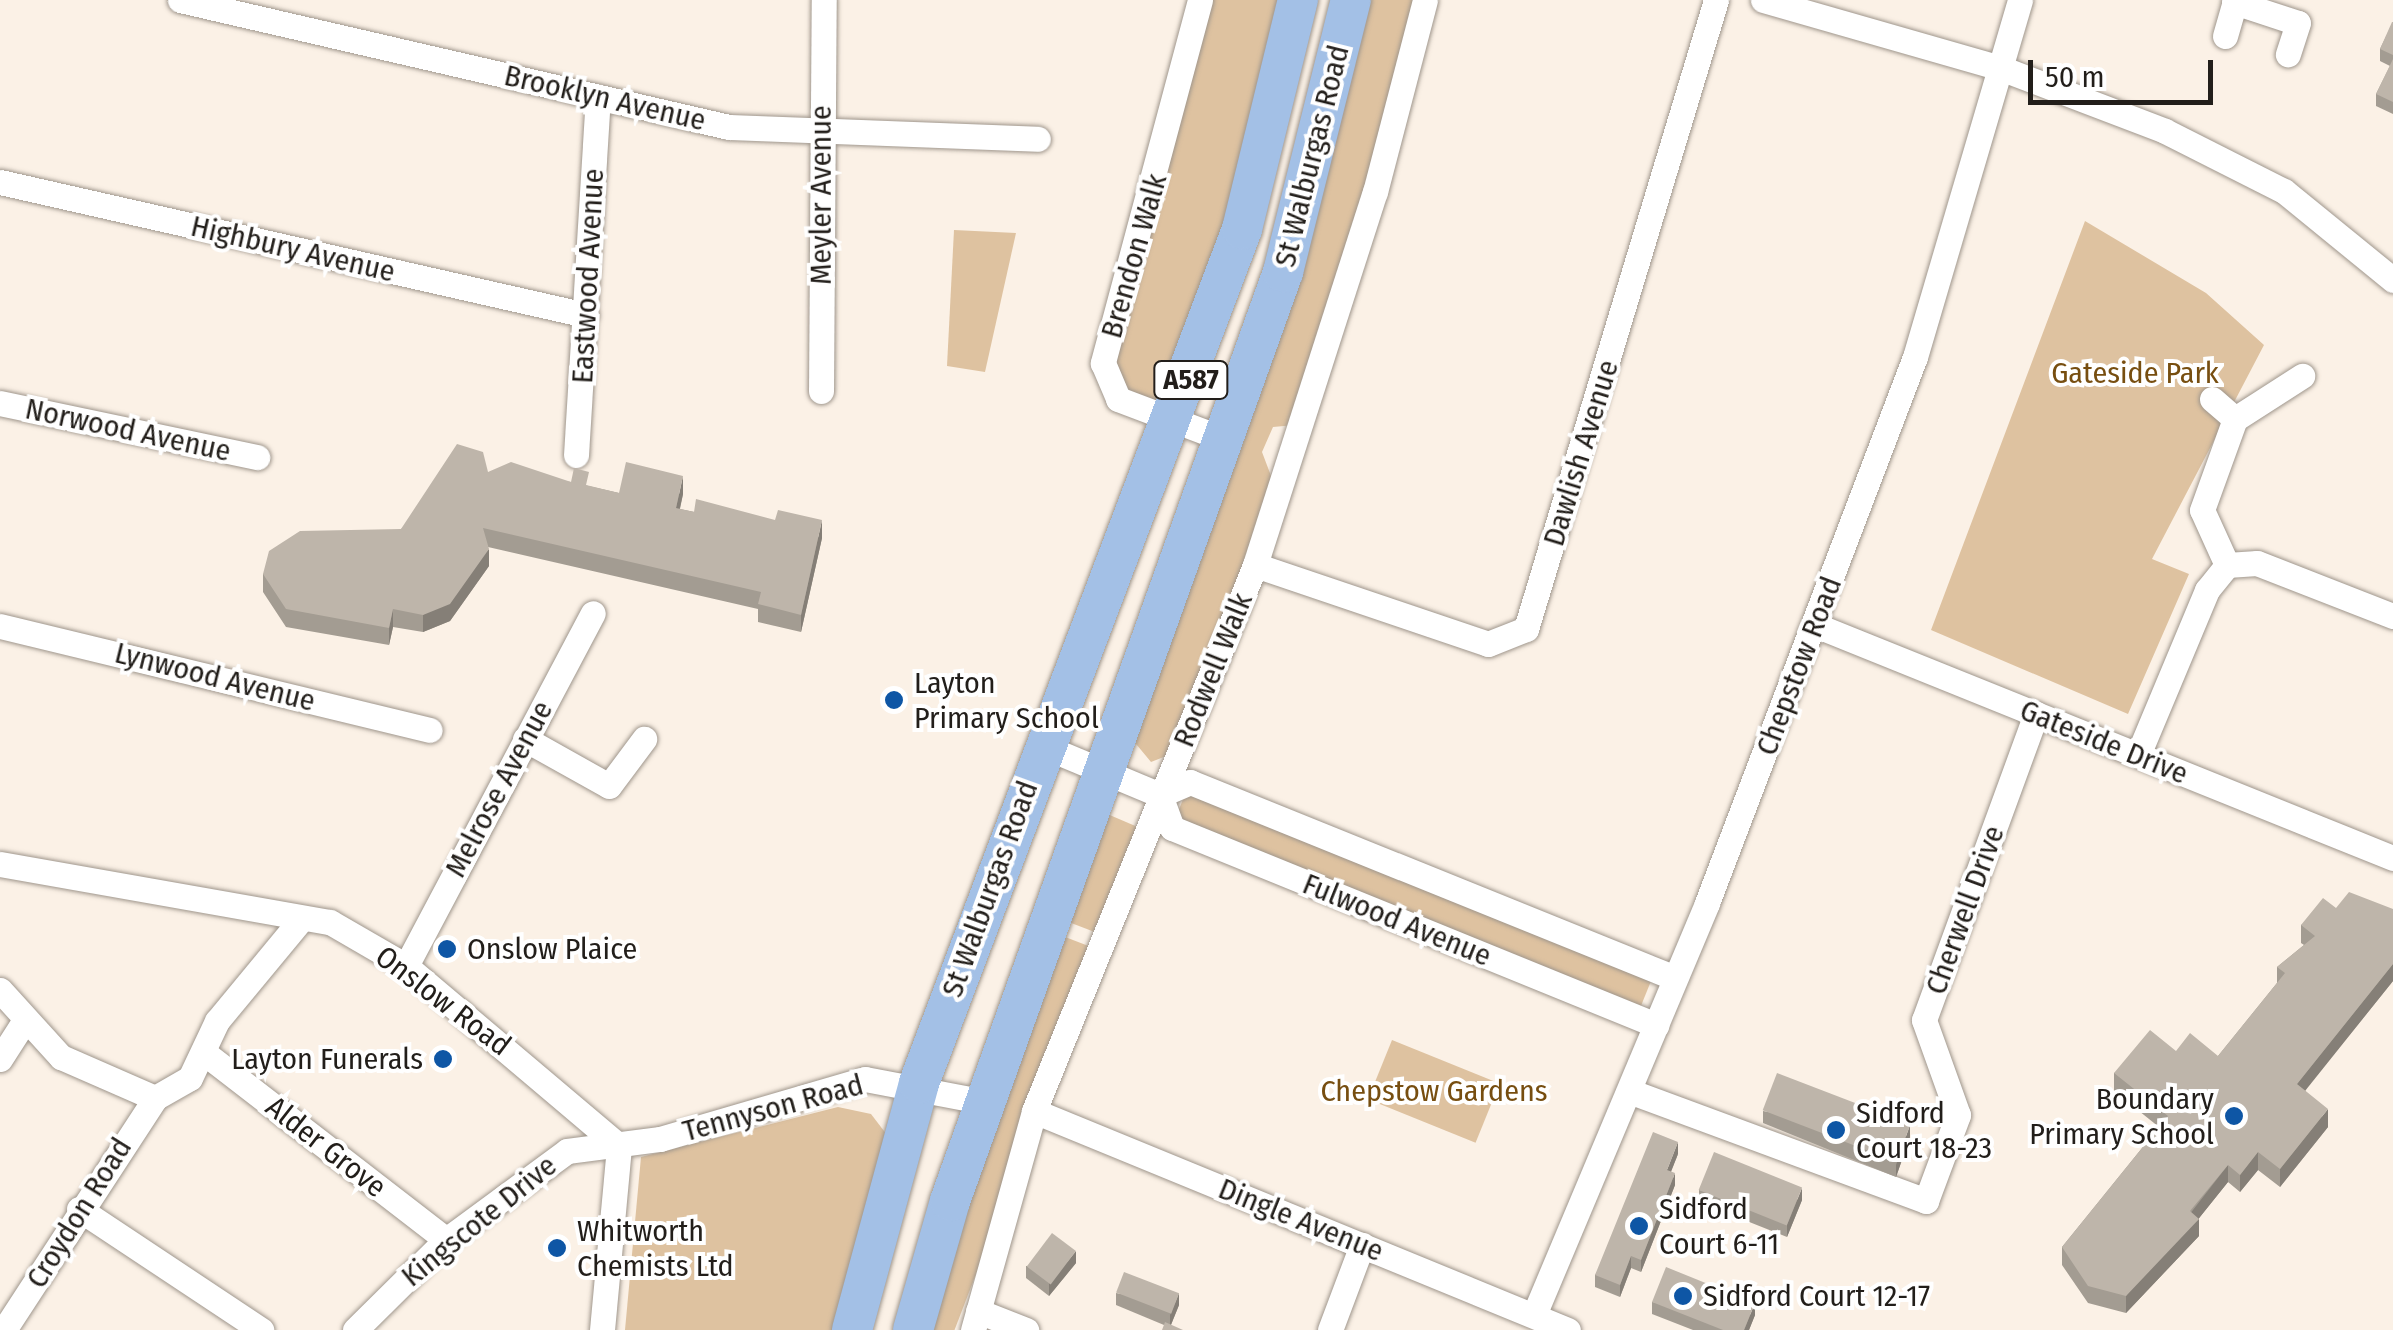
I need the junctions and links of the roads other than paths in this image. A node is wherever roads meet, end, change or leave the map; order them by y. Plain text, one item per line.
1 (180, 0) edge
2 (824, 0) edge
3 (1200, 0) edge
4 (1298, 0) edge
5 (1350, 0) edge
6 (1426, 0) edge
7 (1716, 0) edge
8 (1762, 0) edge
9 (2020, 0) edge
10 (2234, 1) edge
11 (2225, 36) dead end
12 (2288, 54) dead end
13 (2002, 69) junction
14 (598, 97) junction
15 (820, 136) junction
16 (1038, 139) dead end
17 (0, 182) edge
18 (2393, 280) edge
19 (586, 315) junction
20 (2302, 376) dead end
21 (821, 391) dead end
22 (2212, 399) dead end
23 (0, 403) edge
24 (2235, 419) junction
25 (1176, 422) junction
26 (1224, 440) junction
27 (576, 455) dead end
28 (257, 457) dead end
29 (1255, 564) junction
30 (2227, 564) junction
31 (593, 612) dead end
32 (2393, 616) edge
33 (1815, 624) junction
34 (0, 626) edge
35 (2036, 714) junction
36 (430, 730) dead end
37 (525, 738) junction
38 (644, 739) dead end
39 (1043, 746) junction
40 (2138, 756) junction
41 (1104, 770) junction
42 (1160, 794) junction
43 (2393, 858) edge
44 (0, 864) edge
45 (298, 924) junction
46 (406, 966) junction
47 (1676, 978) junction
48 (0, 990) edge
49 (25, 1020) junction
50 (1656, 1025) junction
51 (207, 1054) junction
52 (0, 1059) edge
53 (919, 1083) junction
54 (1628, 1091) junction
55 (155, 1098) junction
56 (986, 1102) junction
57 (1034, 1112) junction
58 (619, 1146) junction
59 (79, 1209) junction
60 (446, 1240) junction
61 (1362, 1245) junction
62 (1534, 1316) junction
63 (975, 1320) edge
64 (4, 1330) edge
65 (261, 1330) edge
66 (355, 1330) edge
67 (602, 1330) edge
68 (852, 1330) edge
69 (912, 1330) edge
70 (1026, 1330) edge
71 (1330, 1330) edge
72 (1568, 1330) edge

1 - 14 street, Brooklyn Avenue
2 - 15 street, Meyler Avenue
3 - 25 street, Brendon Walk
4 - 25 main road, St Walburgas Road / A587
5 - 26 main road, St Walburgas Road / A587
6 - 29 street, Rodwell Walk
7 - 29 street, Dawlish Avenue
8 - 13 street
9 - 13 street, Chepstow Road
10 - 11 street
10 - 12 street
13 - 18 street
13 - 33 street, Chepstow Road
14 - 15 street, Brooklyn Avenue
14 - 19 street, Eastwood Avenue
15 - 16 street, Brooklyn Avenue
15 - 21 street, Meyler Avenue
17 - 19 street, Highbury Avenue
19 - 27 street, Eastwood Avenue
20 - 24 street
22 - 24 street
23 - 28 street, Norwood Avenue
24 - 30 street
25 - 26 street, Brendon Walk
25 - 39 main road, St Walburgas Road / A587
26 - 41 main road, St Walburgas Road / A587
29 - 42 street, Rodwell Walk
30 - 32 street
30 - 40 street
31 - 37 street, Melrose Avenue
33 - 35 street, Gateside Drive
33 - 47 street, Chepstow Road
34 - 36 street, Lynwood Avenue
35 - 40 street, Gateside Drive
35 - 54 street, Cherwell Drive
37 - 38 street
37 - 46 street, Melrose Avenue
39 - 41 street, Fulwood Avenue
39 - 53 main road, St Walburgas Road / A587
40 - 43 street, Gateside Drive
41 - 42 street, Fulwood Avenue
41 - 56 main road, St Walburgas Road / A587
42 - 47 street, Fulwood Avenue
42 - 50 street, Fulwood Avenue
42 - 57 street, Rodwell Walk
44 - 45 street, Onslow Road
45 - 46 street, Onslow Road
45 - 51 street
46 - 58 street, Onslow Road
47 - 50 street, Chepstow Road
48 - 49 street
49 - 52 street
49 - 55 street
50 - 54 street, Chepstow Road
51 - 55 street
51 - 60 street, Alder Grove
53 - 56 street, Tennyson Road
53 - 58 street, Tennyson Road
53 - 68 main road, St Walburgas Road / A587
54 - 62 street, Chepstow Road
55 - 59 street, Croydon Road
56 - 69 main road, St Walburgas Road / A587
57 - 61 street, Dingle Avenue
57 - 63 street, Rodwell Walk
58 - 60 street, Kingscote Drive
58 - 67 street
59 - 64 street, Croydon Road
59 - 65 street
60 - 66 street, Kingscote Drive
61 - 62 street, Dingle Avenue
61 - 71 street
62 - 72 street, Dingle Avenue
63 - 70 street

